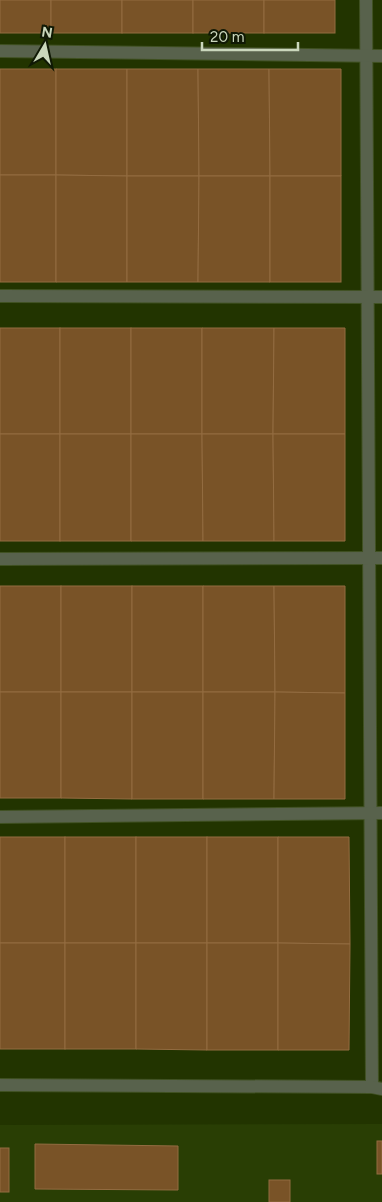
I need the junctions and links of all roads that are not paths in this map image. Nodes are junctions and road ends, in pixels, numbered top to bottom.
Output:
1 (366, 0) edge
2 (0, 51) edge
3 (367, 56) junction
4 (382, 56) edge
5 (0, 296) edge
6 (367, 297) junction
7 (382, 297) edge
8 (368, 558) junction
9 (382, 558) edge
10 (0, 559) edge
11 (376, 813) edge
12 (0, 817) edge
13 (0, 1085) edge
14 (377, 1088) edge

1 - 3 street
2 - 3 street
3 - 4 street
3 - 6 street
5 - 6 street
6 - 7 street
6 - 8 street
8 - 9 street
8 - 10 street
8 - 11 street
11 - 12 street
11 - 14 street
13 - 14 street

